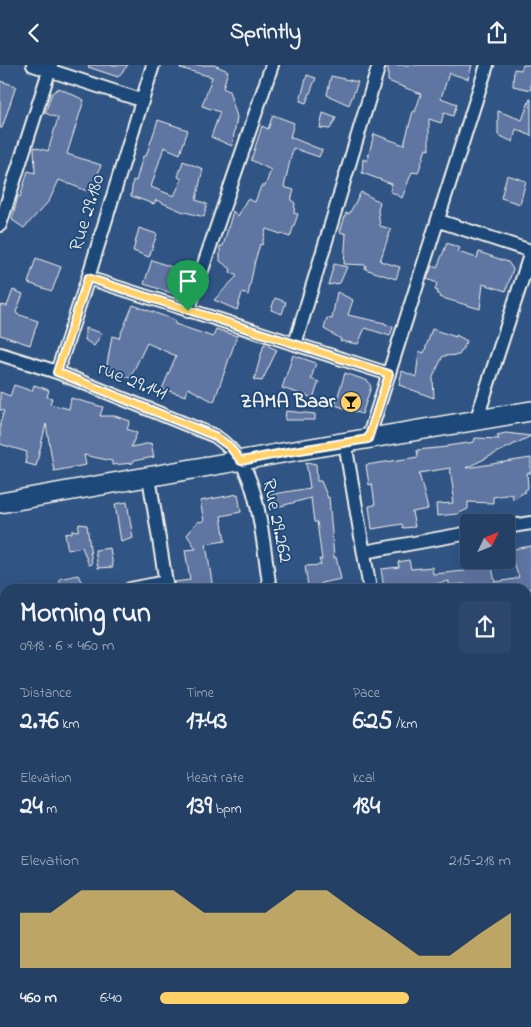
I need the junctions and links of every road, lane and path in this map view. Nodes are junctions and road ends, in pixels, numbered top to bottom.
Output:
1 (33, 65) edge
2 (153, 65) edge
3 (272, 65) edge
4 (379, 65) edge
5 (487, 65) edge
6 (51, 68) edge
7 (141, 100) junction
8 (439, 221) junction
9 (0, 225) edge
10 (531, 251) edge
11 (88, 278) junction
12 (188, 311) junction
13 (295, 344) junction
14 (0, 354) edge
15 (57, 372) junction
16 (389, 374) junction
17 (531, 411) edge
18 (476, 421) junction
19 (368, 439) junction
20 (345, 443) junction
21 (241, 461) junction
22 (149, 477) junction
23 (0, 503) edge
24 (531, 523) edge
25 (515, 526) edge
26 (460, 535) edge
27 (364, 551) junction
28 (166, 584) edge
29 (269, 584) edge
30 (369, 584) edge

1 - 6 street
2 - 7 street, Rue 29.180
3 - 12 street
4 - 13 street
5 - 8 street
6 - 7 street
6 - 9 street
7 - 11 street, Rue 29.180
8 - 10 street
8 - 16 street
10 - 18 street
11 - 12 street
11 - 15 street, Rue 29.180
12 - 13 street
13 - 16 street
14 - 15 street, rue 29.141
15 - 21 street, rue 29.141
16 - 19 street
17 - 18 street
18 - 19 street
19 - 20 street
20 - 21 street
20 - 27 street
21 - 22 street
21 - 29 street, Rue 29.262
22 - 23 street
22 - 28 street
24 - 25 street
26 - 27 street
27 - 30 street

